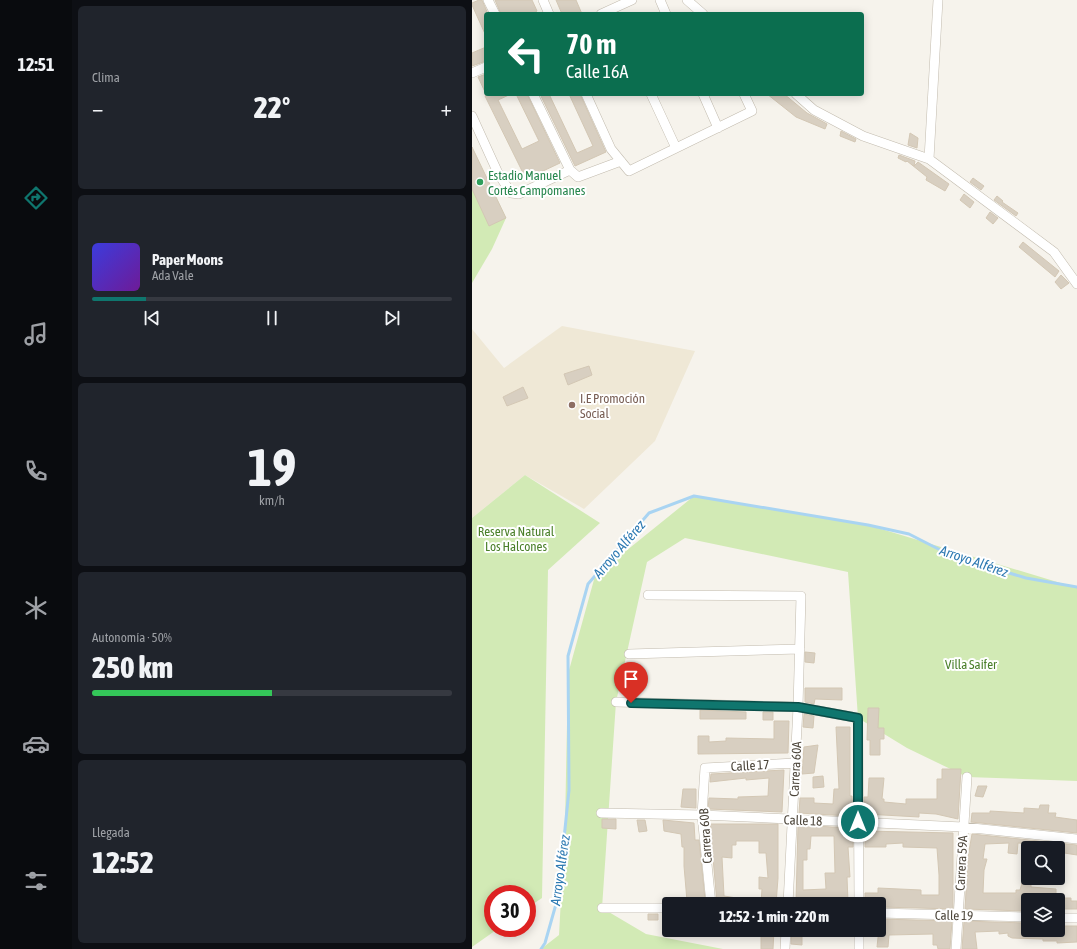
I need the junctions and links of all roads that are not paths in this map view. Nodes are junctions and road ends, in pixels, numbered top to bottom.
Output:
1 (488, 0) edge
2 (543, 0) edge
3 (632, 0) edge
4 (660, 0) edge
5 (687, 0) edge
6 (938, 0) edge
7 (615, 11) edge
8 (494, 12) edge
9 (548, 12) edge
10 (665, 12) edge
11 (701, 12) edge
12 (484, 68) edge
13 (472, 73) edge
14 (533, 96) edge
15 (587, 96) edge
16 (652, 96) edge
17 (704, 96) edge
18 (745, 96) edge
19 (798, 96) edge
20 (472, 116) edge
21 (718, 128) junction
22 (676, 148) junction
23 (930, 159) junction
24 (621, 161) junction
25 (570, 170) junction
26 (1077, 284) edge
27 (648, 595) dead end
28 (800, 649) junction
29 (629, 654) dead end
30 (616, 702) dead end
31 (798, 707) junction
32 (795, 763) junction
33 (705, 768) joint
34 (967, 777) dead end
35 (601, 813) dead end
36 (702, 815) junction
37 (793, 820) junction
38 (858, 822) junction
39 (963, 827) junction
40 (1077, 839) edge
41 (710, 897) edge
42 (788, 897) edge
43 (859, 897) edge
44 (602, 908) dead end
45 (662, 908) edge
46 (886, 913) edge
47 (958, 915) junction
48 (1021, 917) edge
49 (1065, 918) edge
50 (1077, 918) edge
51 (786, 937) edge
52 (859, 937) edge
53 (785, 949) edge
54 (858, 949) edge
55 (956, 949) edge

1 - 8 street
2 - 9 street
3 - 7 street
4 - 10 street
5 - 11 street
6 - 23 street
12 - 13 street
14 - 25 street
15 - 24 street
16 - 22 street
17 - 21 street
18 - 21 street
19 - 23 street
20 - 25 street
21 - 22 street
22 - 24 street
23 - 26 street
24 - 25 street
27 - 28 street, Carrera 60A
28 - 29 street
28 - 31 street, Carrera 60A
30 - 31 street
31 - 32 street, Carrera 60A
31 - 38 street
32 - 33 street, Calle 17
32 - 37 street, Carrera 60A
33 - 36 street, Carrera 60B
34 - 39 street, Carrera 59A
35 - 36 street, Calle 18
36 - 37 street, Calle 18
36 - 41 street, Carrera 60B
37 - 38 street, Calle 18
37 - 42 street, Carrera 60A
38 - 39 street, Calle 18
38 - 43 street
39 - 40 street, Calle 18
39 - 47 street, Carrera 59A
44 - 45 street
46 - 47 street, Calle 19
47 - 48 street, Calle 19
47 - 55 street, Carrera 59A
49 - 50 street
51 - 53 street
52 - 54 street

